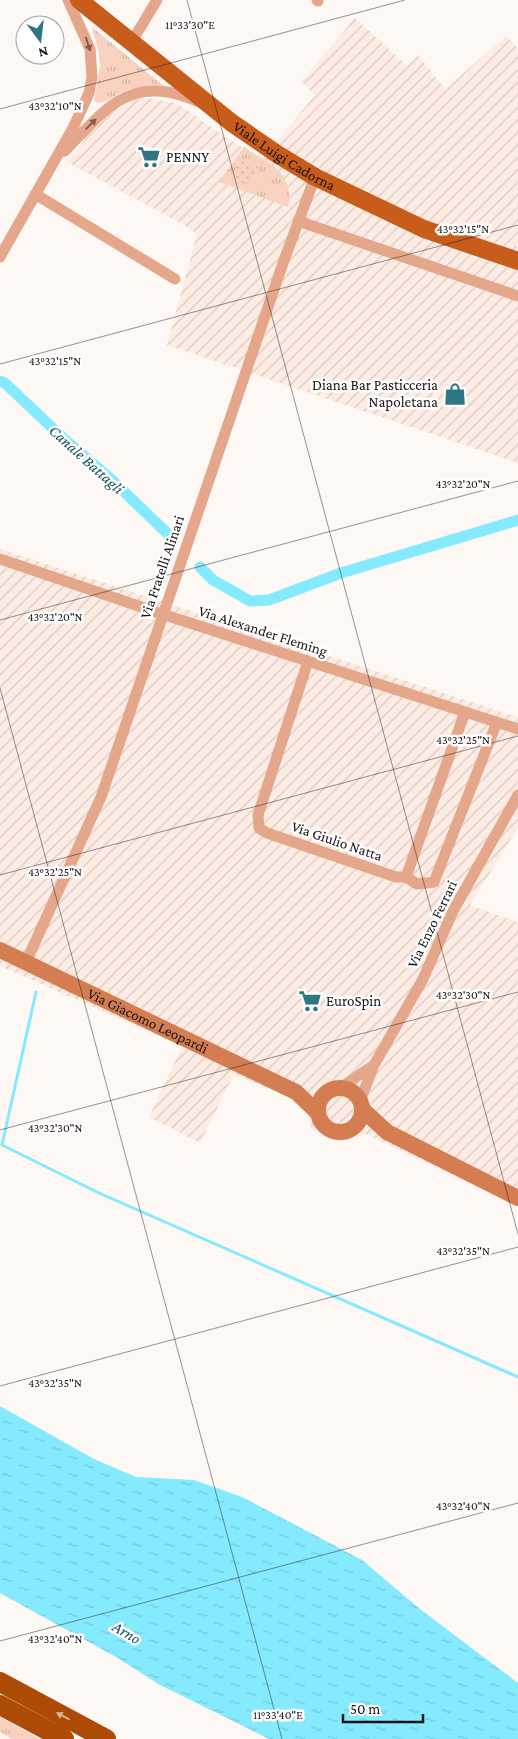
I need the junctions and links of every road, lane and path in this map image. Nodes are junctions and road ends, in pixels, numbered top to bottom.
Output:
1 (68, 0) edge
2 (79, 0) edge
3 (157, 0) edge
4 (131, 44) junction
5 (209, 105) junction
6 (47, 174) junction
7 (315, 177) junction
8 (35, 194) junction
9 (298, 221) junction
10 (0, 257) edge
11 (518, 261) edge
12 (176, 279) dead end
13 (518, 296) edge
14 (0, 558) edge
15 (162, 614) junction
16 (308, 661) junction
17 (465, 712) junction
18 (497, 722) junction
19 (518, 729) edge
20 (518, 795) edge
21 (406, 877) junction
22 (0, 950) edge
23 (26, 962) junction
24 (374, 1065) junction
25 (334, 1090) junction
26 (296, 1092) junction
27 (361, 1105) junction
28 (318, 1113) junction
29 (354, 1127) junction
30 (387, 1132) junction
31 (518, 1198) edge
32 (0, 1682) edge
33 (0, 1705) edge
34 (64, 1739) edge
35 (106, 1739) edge

1 -> 6 street
2 - 4 main road, Viale Luigi Cadorna
3 - 4 street
4 - 5 main road, Viale Luigi Cadorna
6 -> 5 street
5 - 7 main road, Viale Luigi Cadorna
6 - 8 street
7 - 9 street, Via Fratelli Alinari
7 - 11 main road, Viale Luigi Cadorna
8 - 10 street
8 - 12 street
9 - 13 street
9 - 15 street, Via Fratelli Alinari
14 - 15 street, Via Alexander Fleming
15 - 16 street, Via Alexander Fleming
15 - 23 street, Via Fratelli Alinari
16 - 17 street, Via Alexander Fleming
16 - 21 street, Via Giulio Natta
17 - 18 street, Via Alexander Fleming
17 - 21 street
18 - 19 street, Via Alexander Fleming
18 - 21 street
20 - 24 street, Via Enzo Ferrari
22 - 23 street, Via Giacomo Leopardi
23 - 26 street, Via Giacomo Leopardi
24 - 25 street
24 - 27 street, Via Enzo Ferrari
25 - 26 street, Via Giacomo Leopardi
25 - 27 street, Via Giacomo Leopardi
25 - 28 street
26 - 28 street, Via Giacomo Leopardi
27 - 29 street
27 - 30 street, Via Giacomo Leopardi
28 - 29 street, Via Giacomo Leopardi
29 - 30 street, Via Giacomo Leopardi
30 - 31 street, Via Giacomo Leopardi
35 -> 32 highway
33 - 34 highway

